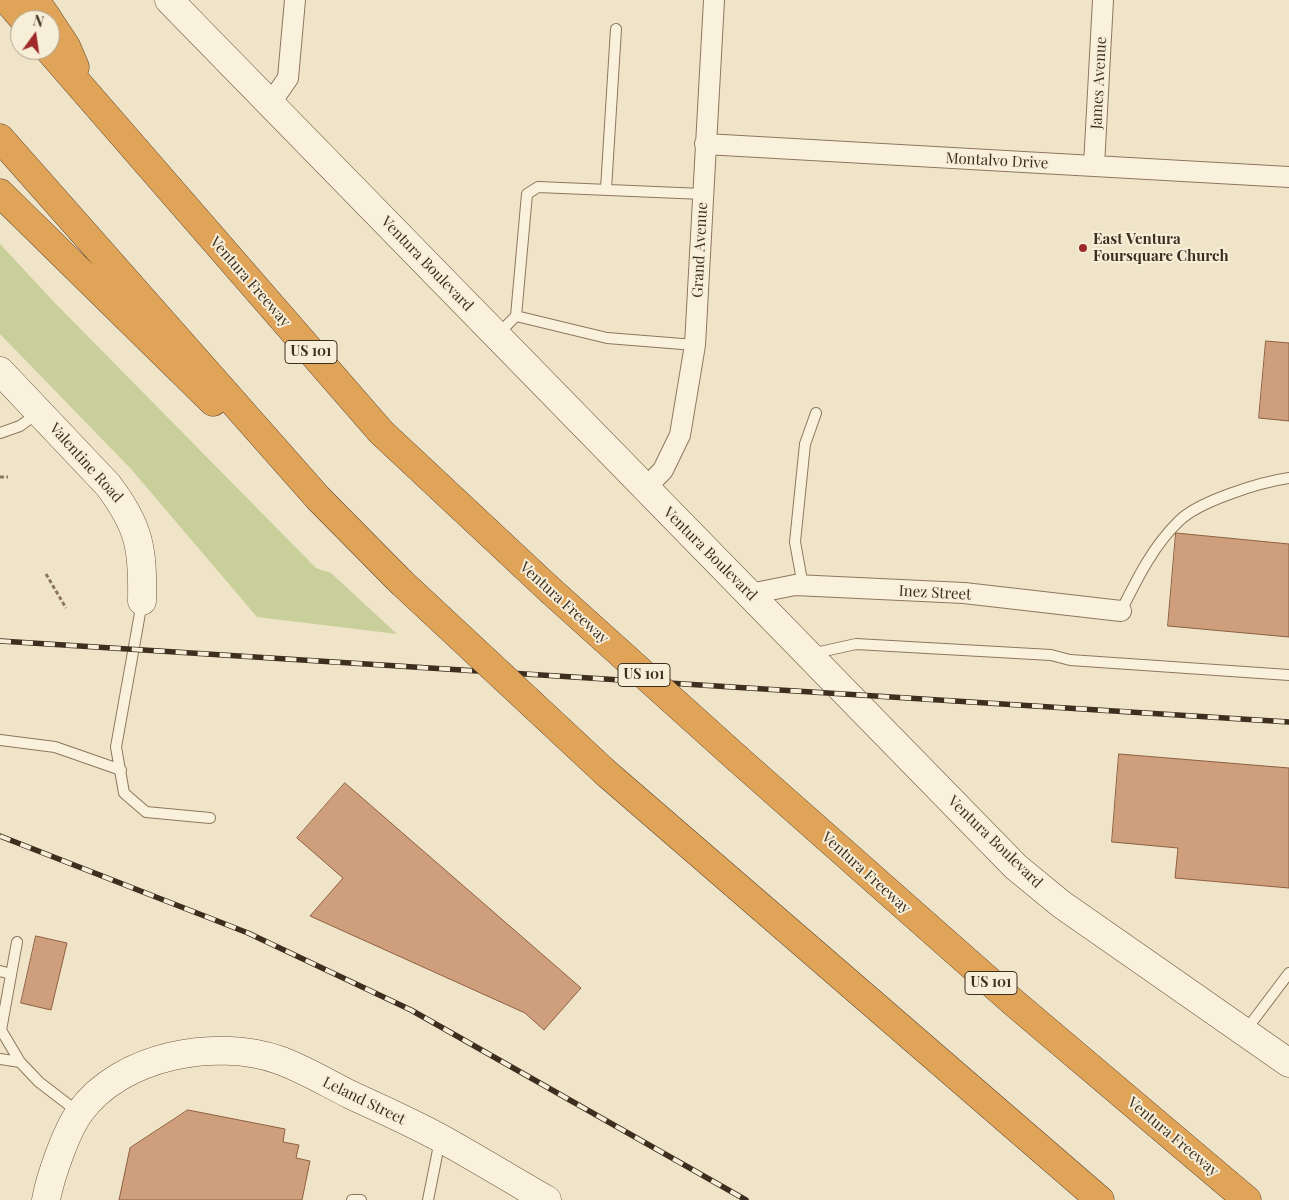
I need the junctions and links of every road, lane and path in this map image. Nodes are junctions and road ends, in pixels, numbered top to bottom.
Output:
1 (7, 0) edge
2 (169, 0) edge
3 (295, 0) edge
4 (714, 0) edge
5 (1103, 0) edge
6 (16, 10) edge
7 (616, 29) dead end
8 (60, 37) edge
9 (57, 60) edge
10 (88, 98) junction
11 (270, 104) junction
12 (0, 138) edge
13 (705, 144) junction
14 (1094, 166) junction
15 (1289, 177) edge
16 (606, 190) junction
17 (0, 193) edge
18 (702, 194) junction
19 (516, 316) junction
20 (497, 335) junction
21 (695, 345) junction
22 (0, 371) edge
23 (40, 412) junction
24 (816, 413) dead end
25 (0, 433) edge
26 (0, 477) edge
27 (8, 477) dead end
28 (1289, 478) edge
29 (646, 488) junction
30 (318, 498) junction
31 (46, 574) dead end
32 (802, 586) junction
33 (750, 594) junction
34 (142, 601) joint
35 (66, 608) dead end
36 (1121, 611) joint
37 (810, 654) junction
38 (1289, 675) edge
39 (0, 740) edge
40 (121, 770) junction
41 (210, 818) dead end
42 (17, 942) dead end
43 (0, 971) edge
44 (1289, 973) edge
45 (11, 974) junction
46 (1244, 1032) junction
47 (0, 1058) edge
48 (20, 1062) junction
49 (1289, 1063) edge
50 (79, 1113) junction
51 (441, 1138) junction
52 (46, 1200) edge
53 (352, 1200) edge
54 (361, 1200) edge
55 (428, 1200) edge
56 (547, 1200) edge
57 (1100, 1200) edge
58 (1247, 1200) edge

1 - 6 highway
2 - 11 street, Ventura Boulevard
3 - 11 street
4 - 13 street, Grand Avenue
5 - 14 street, James Avenue
7 - 16 lane
8 - 10 highway
9 - 10 highway, Ventura Freeway / US 101
10 - 58 highway, Ventura Freeway / US 101, bridge
11 - 20 street, Ventura Boulevard
12 - 30 highway
13 - 14 street, Montalvo Drive
13 - 18 street, Grand Avenue
14 - 15 street, Montalvo Drive
16 - 18 lane
16 - 19 lane
17 - 30 highway
18 - 21 street, Grand Avenue
19 - 20 lane
19 - 21 lane
20 - 29 street, Ventura Boulevard
21 - 29 street, Grand Avenue
22 - 23 street, Valentine Road
23 - 25 lane
23 - 34 street, Valentine Road
24 - 32 lane
26 - 27 path
28 - 36 lane
29 - 33 street, Ventura Boulevard
30 - 57 highway, bridge
31 - 35 path
32 - 33 street, Inez Street
32 - 36 street, Inez Street
33 - 37 street, Ventura Boulevard
34 - 40 lane
37 - 38 lane
37 - 46 street, Ventura Boulevard
39 - 40 lane
40 - 41 lane
42 - 45 lane
43 - 45 lane
44 - 46 lane
45 - 48 lane
46 - 49 street, Ventura Boulevard
47 - 48 lane
48 - 50 lane
50 - 51 street, Leland Street
50 - 52 street, Leland Street
51 - 55 lane
51 - 56 street, Leland Street
53 - 54 lane

